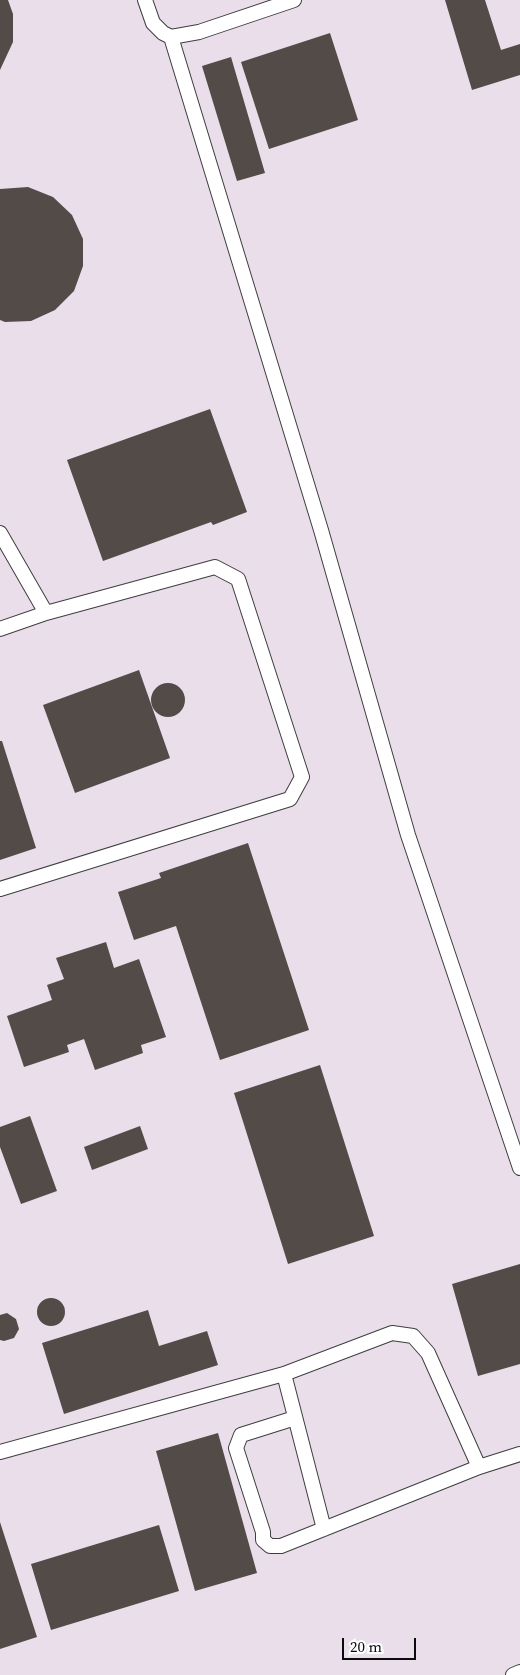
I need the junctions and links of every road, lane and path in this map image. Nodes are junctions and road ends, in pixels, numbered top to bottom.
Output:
1 (145, 0) edge
2 (294, 0) edge
3 (171, 37) junction
4 (0, 533) edge
5 (46, 613) junction
6 (0, 629) edge
7 (0, 889) edge
8 (520, 1168) edge
9 (284, 1374) junction
10 (295, 1418) junction
11 (0, 1452) edge
12 (520, 1454) edge
13 (478, 1467) junction
14 (324, 1529) junction
15 (520, 1672) edge
16 (512, 1675) edge

1 - 3 lane
2 - 3 lane
3 - 8 lane
4 - 5 lane
5 - 6 lane
5 - 7 lane
9 - 10 lane
9 - 11 lane
9 - 13 lane
10 - 14 lane
10 - 14 lane
12 - 13 lane
13 - 14 lane
15 - 16 lane

